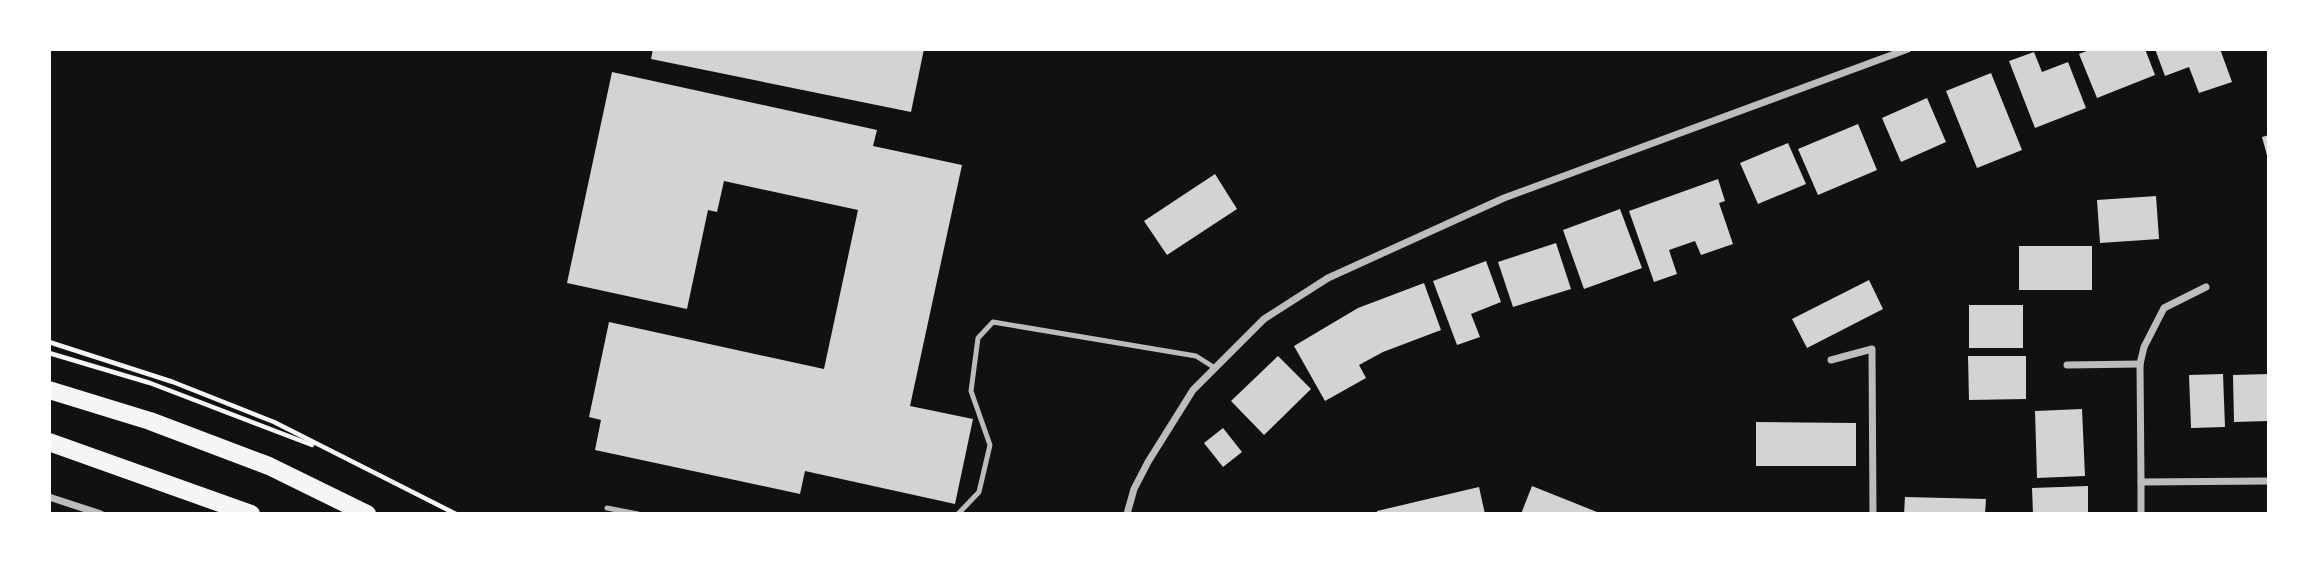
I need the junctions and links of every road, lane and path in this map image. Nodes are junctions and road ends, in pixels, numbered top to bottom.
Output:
1 (1908, 49) edge
2 (2206, 286) dead end
3 (49, 342) edge
4 (49, 353) edge
5 (1831, 360) dead end
6 (2140, 364) junction
7 (2067, 365) dead end
8 (1215, 368) junction
9 (49, 390) edge
10 (49, 442) edge
11 (329, 450) junction
12 (2269, 481) edge
13 (2141, 482) junction
14 (49, 497) edge
15 (607, 508) dead end
16 (233, 510) edge
17 (101, 514) edge
18 (251, 514) edge
19 (367, 514) edge
20 (456, 514) edge
21 (638, 514) edge
22 (958, 514) edge
23 (1127, 514) edge
24 (1873, 514) edge
25 (2141, 514) edge

1 - 8 street
2 - 6 street
3 - 11 path
4 - 11 path
5 - 24 street
6 - 7 street
6 - 13 street
8 - 22 lane
8 - 23 street
9 - 19 main road
10 - 16 main road
11 - 20 path
12 - 13 street
13 - 25 street
14 - 17 street
15 - 21 lane
16 - 18 main road

